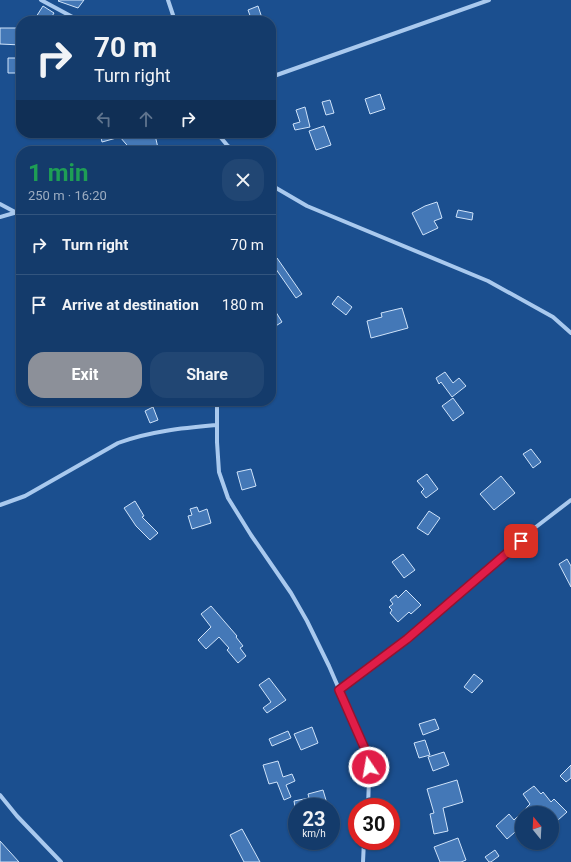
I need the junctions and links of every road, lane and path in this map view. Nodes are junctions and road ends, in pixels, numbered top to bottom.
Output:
1 (41, 0) edge
2 (168, 0) edge
3 (489, 0) edge
4 (71, 16) edge
5 (173, 16) edge
6 (276, 75) edge
7 (221, 138) edge
8 (228, 146) edge
9 (276, 187) edge
10 (0, 204) edge
11 (15, 212) joint
12 (0, 217) edge
13 (571, 333) edge
14 (217, 406) edge
15 (217, 425) junction
16 (571, 500) edge
17 (0, 505) edge
18 (339, 690) junction
19 (0, 795) edge
20 (368, 798) edge
21 (364, 850) edge
22 (61, 862) edge
23 (363, 862) edge

1 - 4 street
2 - 5 street
3 - 6 street
7 - 8 street
9 - 13 street
10 - 11 street
11 - 12 street
14 - 15 street
15 - 17 street
15 - 18 street
16 - 18 street
18 - 20 street
19 - 22 street
21 - 23 street

